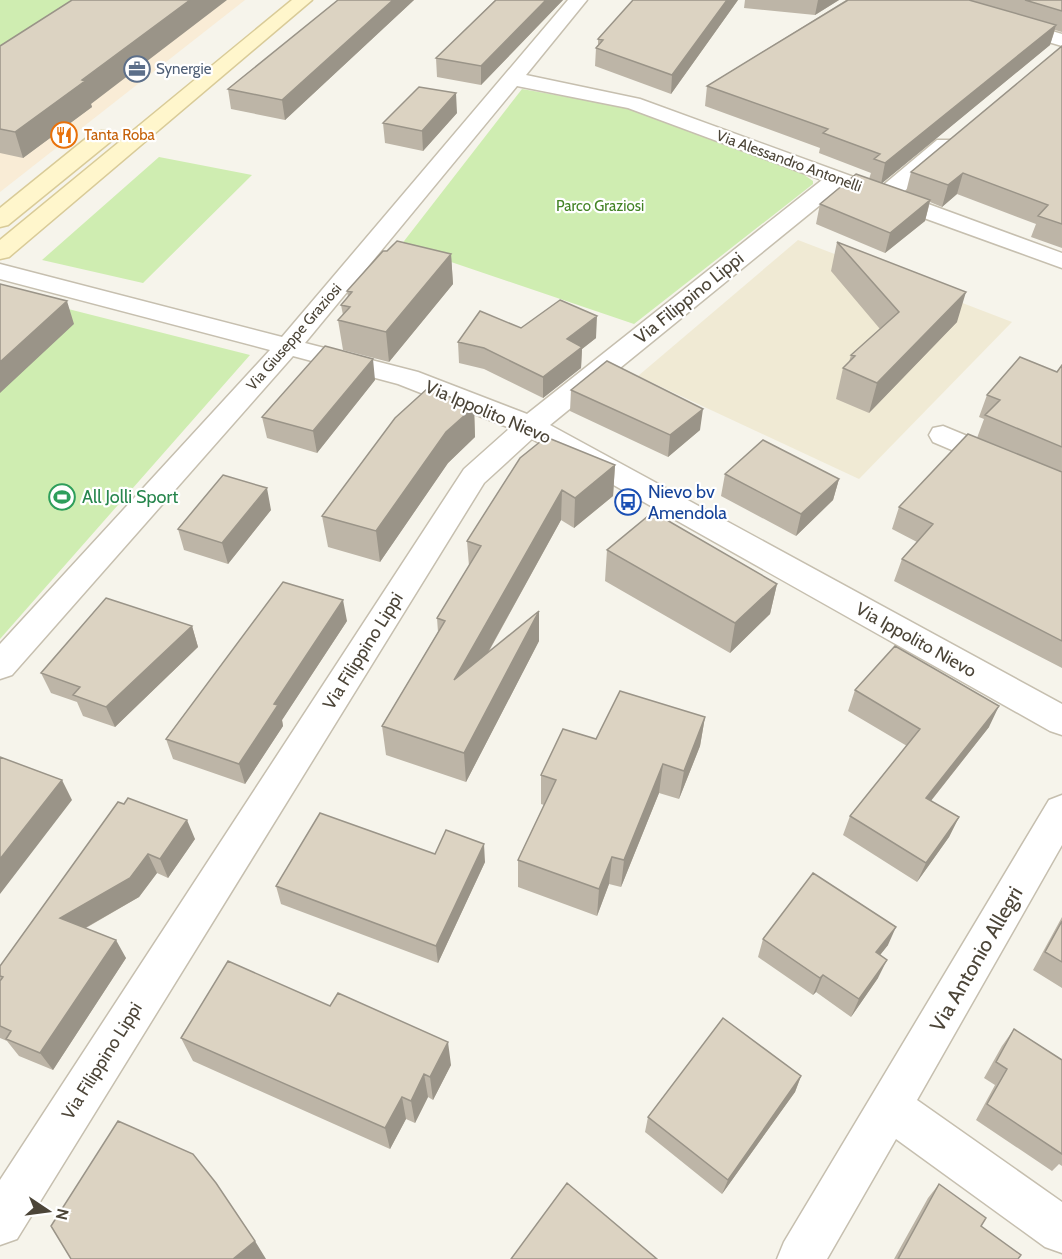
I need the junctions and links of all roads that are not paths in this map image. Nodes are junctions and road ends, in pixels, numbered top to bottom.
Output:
1 (303, 0) edge
2 (578, 0) edge
3 (927, 0) edge
4 (1059, 48) edge
5 (510, 78) junction
6 (116, 126) dead end
7 (964, 129) edge
8 (838, 179) junction
9 (884, 196) junction
10 (0, 220) edge
11 (0, 252) edge
12 (1062, 261) edge
13 (0, 272) edge
14 (289, 345) junction
15 (530, 426) junction
16 (944, 435) dead end
17 (1062, 487) edge
18 (0, 666) edge
19 (1062, 721) edge
20 (1062, 811) edge
21 (889, 1107) junction
22 (0, 1222) edge
23 (1062, 1230) edge
24 (801, 1259) edge

1 - 11 main road
2 - 5 street, Via Giuseppe Graziosi
3 - 4 street
5 - 8 street, Via Alessandro Antonelli
5 - 14 street, Via Giuseppe Graziosi
6 - 10 main road
7 - 9 street
8 - 9 street, Via Alessandro Antonelli
8 - 15 street, Via Filippino Lippi
9 - 12 street, Via Alessandro Antonelli
13 - 14 street, Via Ippolito Nievo
14 - 15 street, Via Ippolito Nievo
14 - 18 street, Via Giuseppe Graziosi
15 - 19 street, Via Ippolito Nievo
15 - 22 street, Via Filippino Lippi
16 - 17 street
20 - 21 street, Via Antonio Allegri
21 - 23 street
21 - 24 street, Via Antonio Allegri

